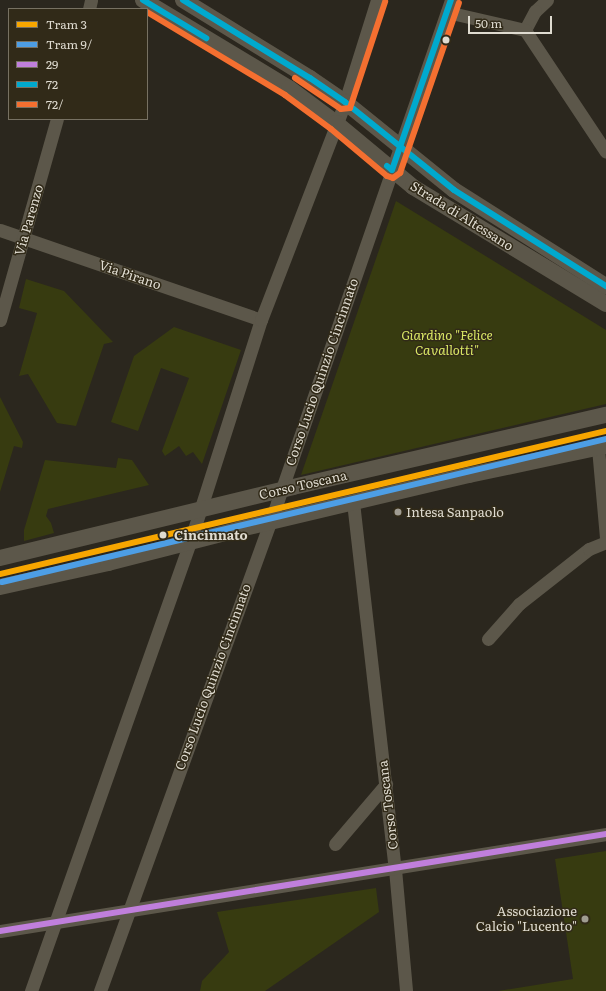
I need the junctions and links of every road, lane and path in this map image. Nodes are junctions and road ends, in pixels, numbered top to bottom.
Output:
1 (143, 0) edge
2 (183, 0) edge
3 (377, 0) edge
4 (547, 0) edge
5 (449, 6) edge
6 (525, 30) junction
7 (345, 102) junction
8 (57, 120) edge
9 (336, 123) junction
10 (400, 149) junction
11 (606, 152) edge
12 (392, 170) junction
13 (0, 230) edge
14 (24, 238) junction
15 (606, 286) edge
16 (606, 304) edge
17 (0, 320) edge
18 (261, 320) junction
19 (606, 415) edge
20 (602, 447) edge
21 (281, 490) junction
22 (353, 502) junction
23 (200, 510) junction
24 (270, 522) junction
25 (606, 537) edge
26 (190, 542) junction
27 (606, 542) edge
28 (0, 558) edge
29 (0, 587) edge
30 (488, 639) dead end
31 (386, 784) junction
32 (606, 834) edge
33 (335, 844) dead end
34 (396, 869) junction
35 (128, 911) junction
36 (56, 922) junction
37 (0, 931) edge
38 (31, 991) edge
39 (100, 991) edge
40 (406, 991) edge

1 - 9 street, Strada di Altessano
2 - 7 street, Strada di Altessano
3 - 7 street
4 - 6 street
5 - 6 street
5 - 10 street, Corso Lucio Quinzio Cincinnato
6 - 11 street
7 - 9 street
7 - 10 street, Strada di Altessano
8 - 14 street, Via Parenzo
9 - 12 street, Strada di Altessano
9 - 18 street
10 - 12 street, Corso Lucio Quinzio Cincinnato
10 - 15 street, Strada di Altessano
12 - 16 street, Strada di Altessano
12 - 21 street, Corso Lucio Quinzio Cincinnato
13 - 14 street, Via Pirano
14 - 17 street, Via Parenzo
14 - 18 street, Via Pirano
18 - 23 street
19 - 21 street, Corso Toscana
20 - 22 street
20 - 25 street
21 - 23 street, Corso Toscana
21 - 24 street, Corso Lucio Quinzio Cincinnato
22 - 24 street
22 - 31 street, Corso Toscana
23 - 26 street
23 - 28 street, Corso Toscana
24 - 26 street
24 - 35 street, Corso Lucio Quinzio Cincinnato
26 - 29 street
26 - 36 street
27 - 30 street
31 - 33 street
31 - 34 street, Corso Toscana
32 - 34 street
34 - 35 street
34 - 40 street, Corso Toscana
35 - 36 street
35 - 39 street, Corso Lucio Quinzio Cincinnato
36 - 37 street
36 - 38 street

